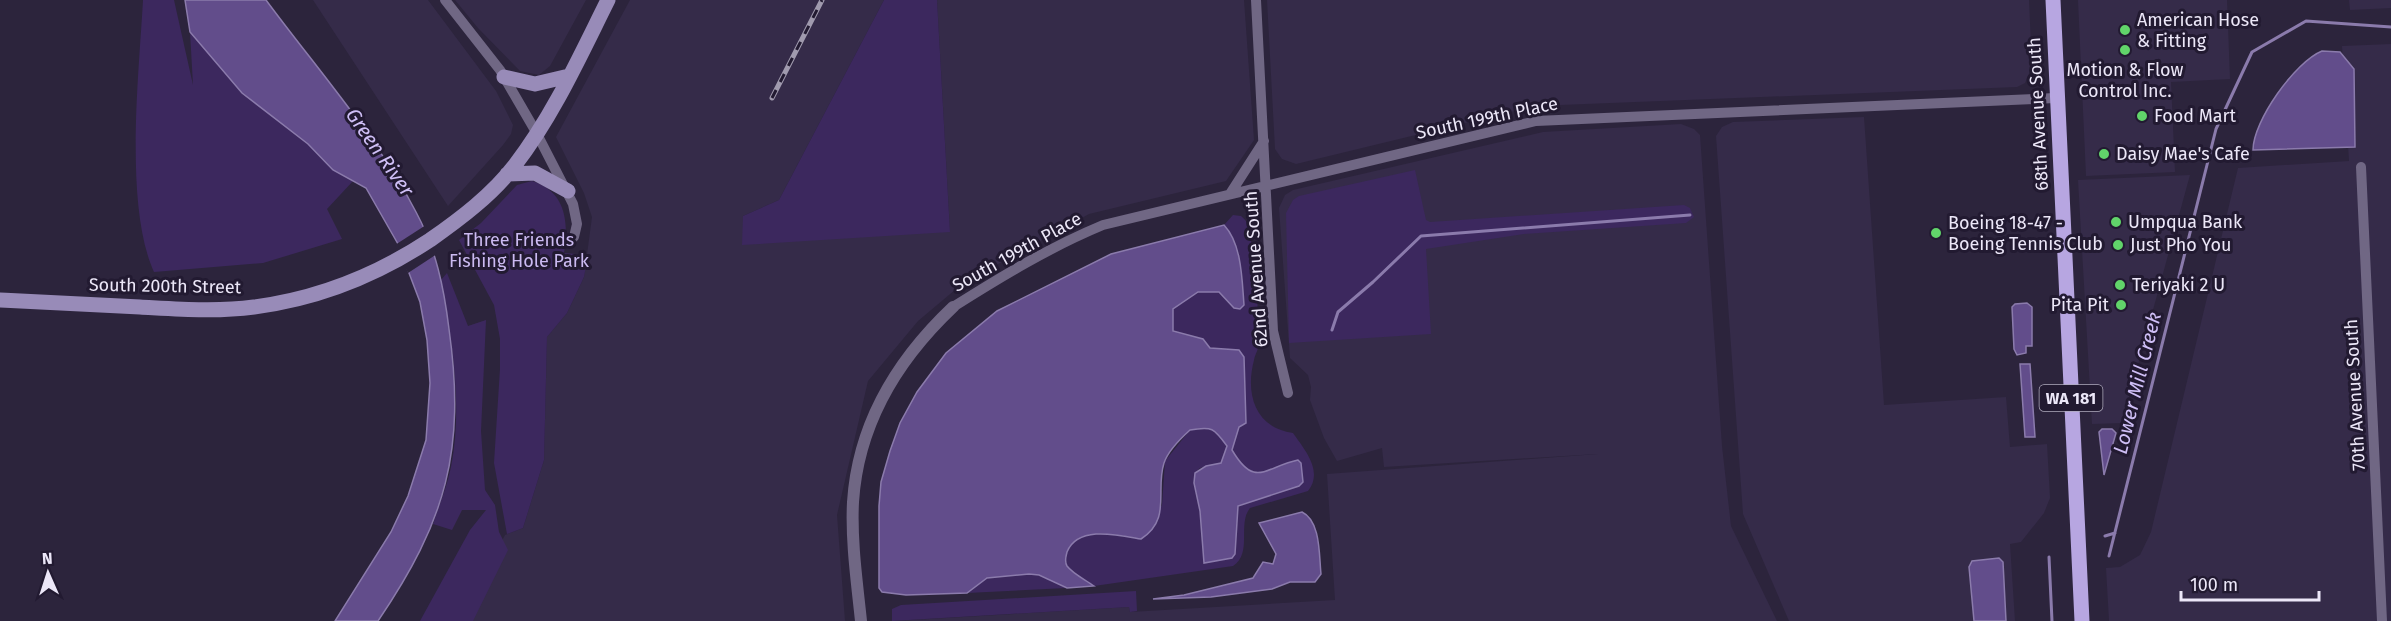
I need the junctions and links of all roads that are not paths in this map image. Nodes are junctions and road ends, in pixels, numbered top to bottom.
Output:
1 (445, 0) edge
2 (609, 0) edge
3 (1256, 0) edge
4 (2053, 0) edge
5 (569, 76) junction
6 (504, 77) junction
7 (2056, 98) junction
8 (536, 132) junction
9 (1264, 141) junction
10 (2361, 167) dead end
11 (507, 174) junction
12 (1266, 185) junction
13 (567, 191) junction
14 (1230, 194) junction
15 (574, 237) dead end
16 (0, 300) edge
17 (953, 307) joint
18 (1288, 393) dead end
19 (861, 621) edge
20 (2082, 621) edge
21 (2382, 621) edge

1 - 6 street
2 - 5 main road, South 200th Street
3 - 9 street, 62nd Avenue South
4 - 7 main road, 68th Avenue South / WA 181
5 - 6 main road
5 - 8 main road, South 200th Street
6 - 8 street
7 - 12 street, South 199th Place
7 - 20 main road, 68th Avenue South / WA 181
8 - 11 main road, South 200th Street
8 - 13 street
9 - 12 street, 62nd Avenue South
9 - 14 street, 62nd Avenue South
10 - 21 street, 70th Avenue South
11 - 13 main road
11 - 16 main road, South 200th Street
12 - 14 street, South 199th Place
12 - 18 street, 62nd Avenue South
13 - 15 street
14 - 17 street, South 199th Place
17 - 19 street

